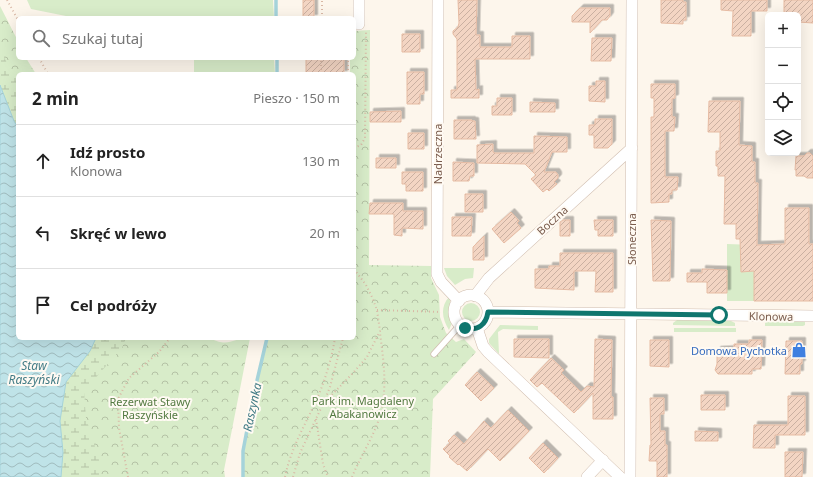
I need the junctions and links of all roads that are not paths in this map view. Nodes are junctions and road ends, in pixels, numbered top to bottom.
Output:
1 (359, 0) edge
2 (438, 0) edge
3 (632, 0) edge
4 (363, 26) road end
5 (632, 148) junction
6 (475, 296) junction
7 (459, 301) junction
8 (488, 312) junction
9 (631, 314) junction
10 (813, 316) edge
11 (460, 325) junction
12 (477, 328) junction
13 (434, 354) dead end
14 (603, 460) junction
15 (587, 477) edge
16 (620, 477) edge
17 (630, 477) edge

1 - 4 street
2 - 7 street, Nadrzeczna
3 - 5 street, Słoneczna
5 - 6 street, Boczna
5 - 9 street, Słoneczna
6 - 7 street
6 - 8 street
7 - 11 street
8 - 9 street, Klonowa
8 - 12 street
9 - 10 street, Klonowa
9 - 17 street, Słoneczna
11 - 12 street
11 - 13 lane
12 - 14 street
14 - 15 street
14 - 16 street

